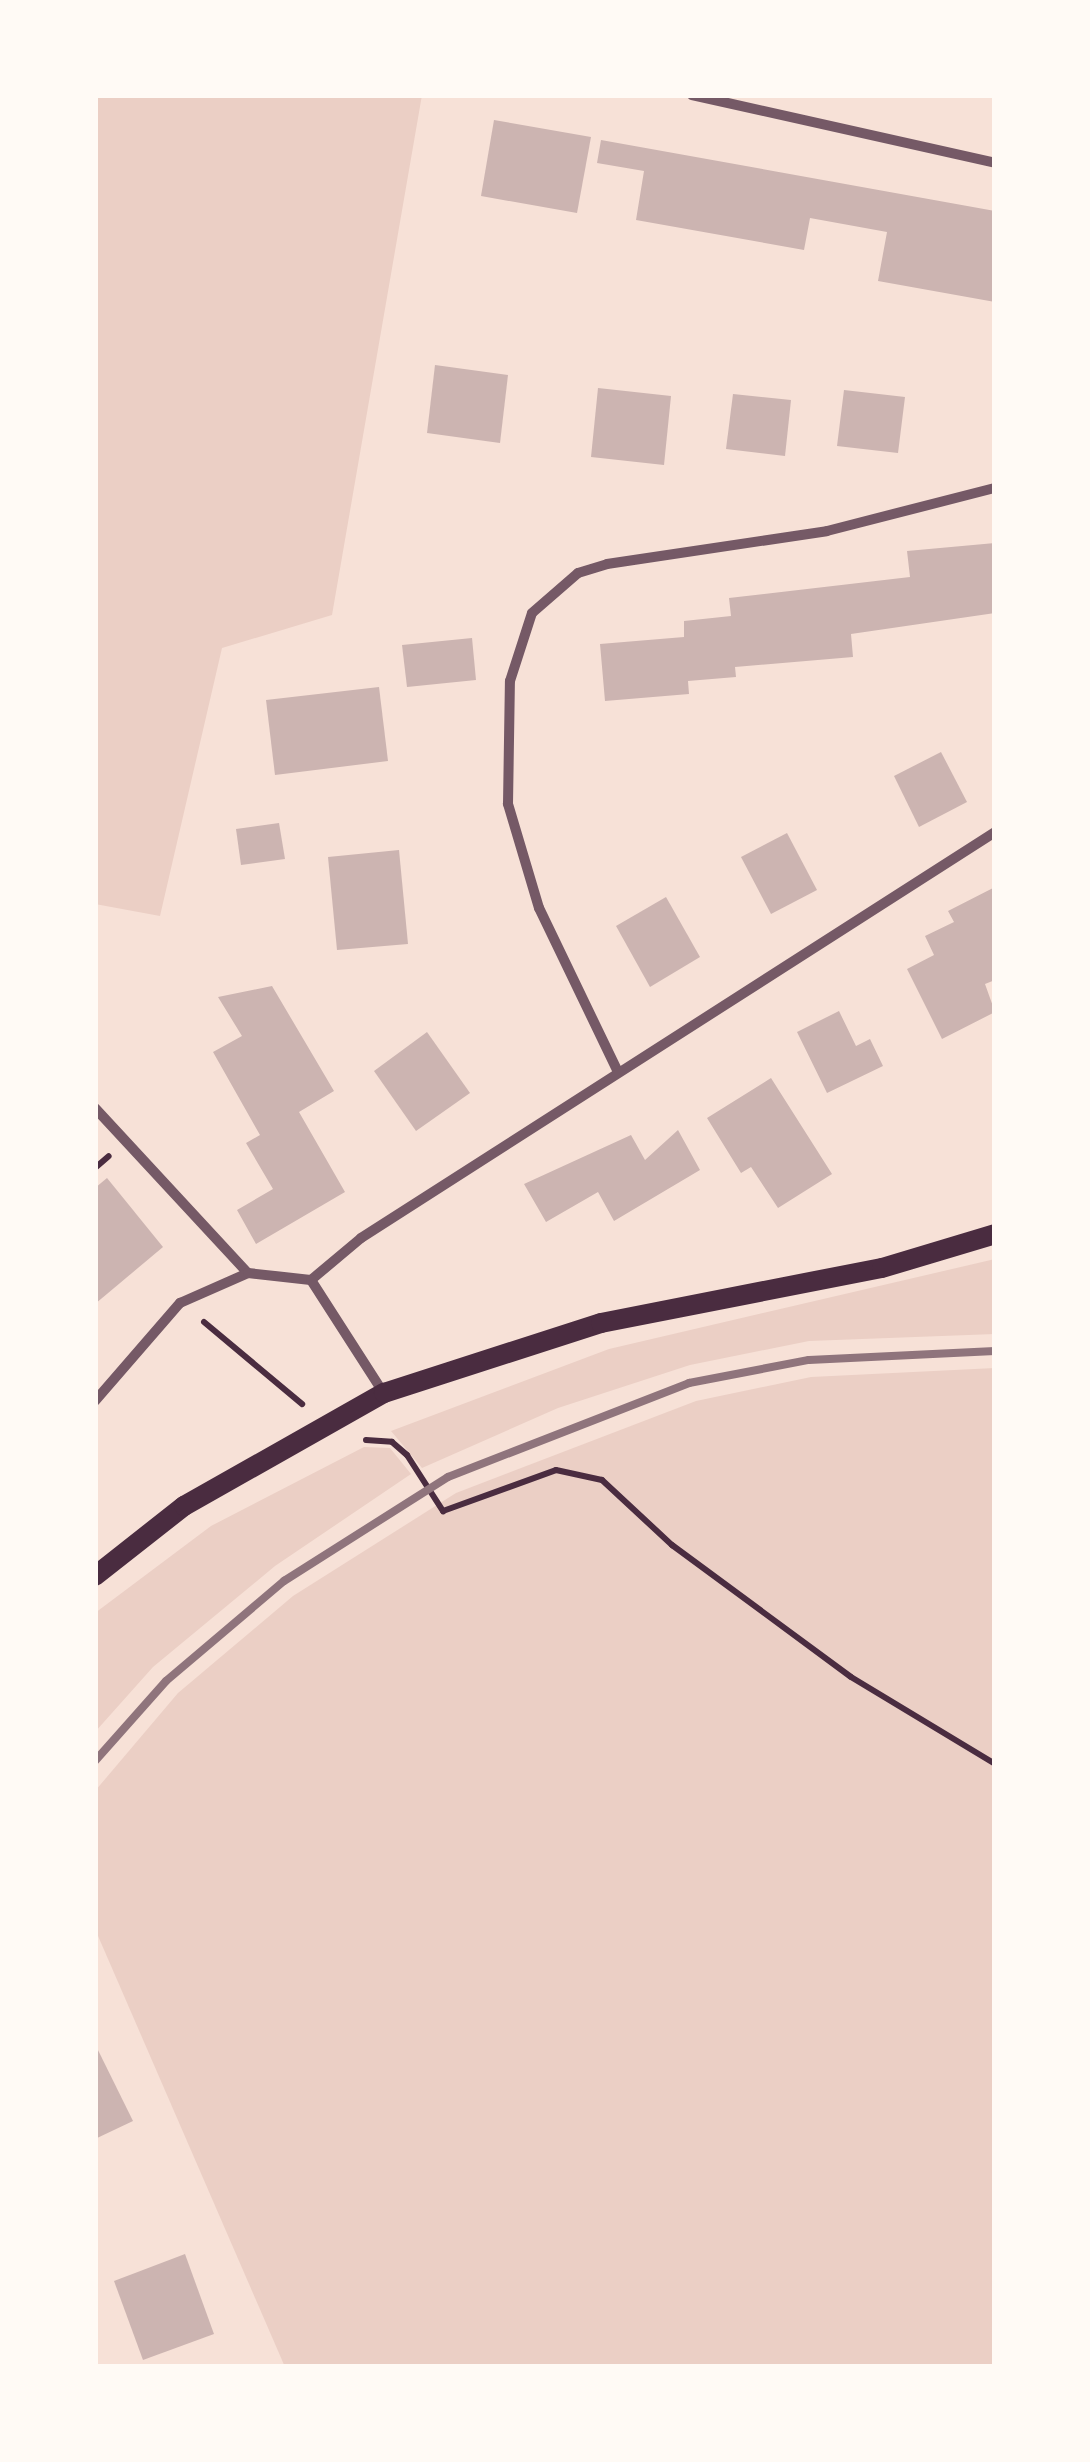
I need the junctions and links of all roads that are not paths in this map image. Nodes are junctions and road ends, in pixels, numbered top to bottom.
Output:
1 (692, 95) edge
2 (995, 163) edge
3 (995, 488) edge
4 (995, 832) edge
5 (618, 1072) junction
6 (95, 1108) edge
7 (995, 1234) edge
8 (248, 1273) junction
9 (311, 1280) junction
10 (384, 1393) junction
11 (95, 1401) edge
12 (95, 1576) edge

1 - 2 street
3 - 5 street
4 - 5 street
5 - 9 street
6 - 8 street
7 - 10 main road
8 - 9 street
8 - 11 street
9 - 10 street
10 - 12 main road

